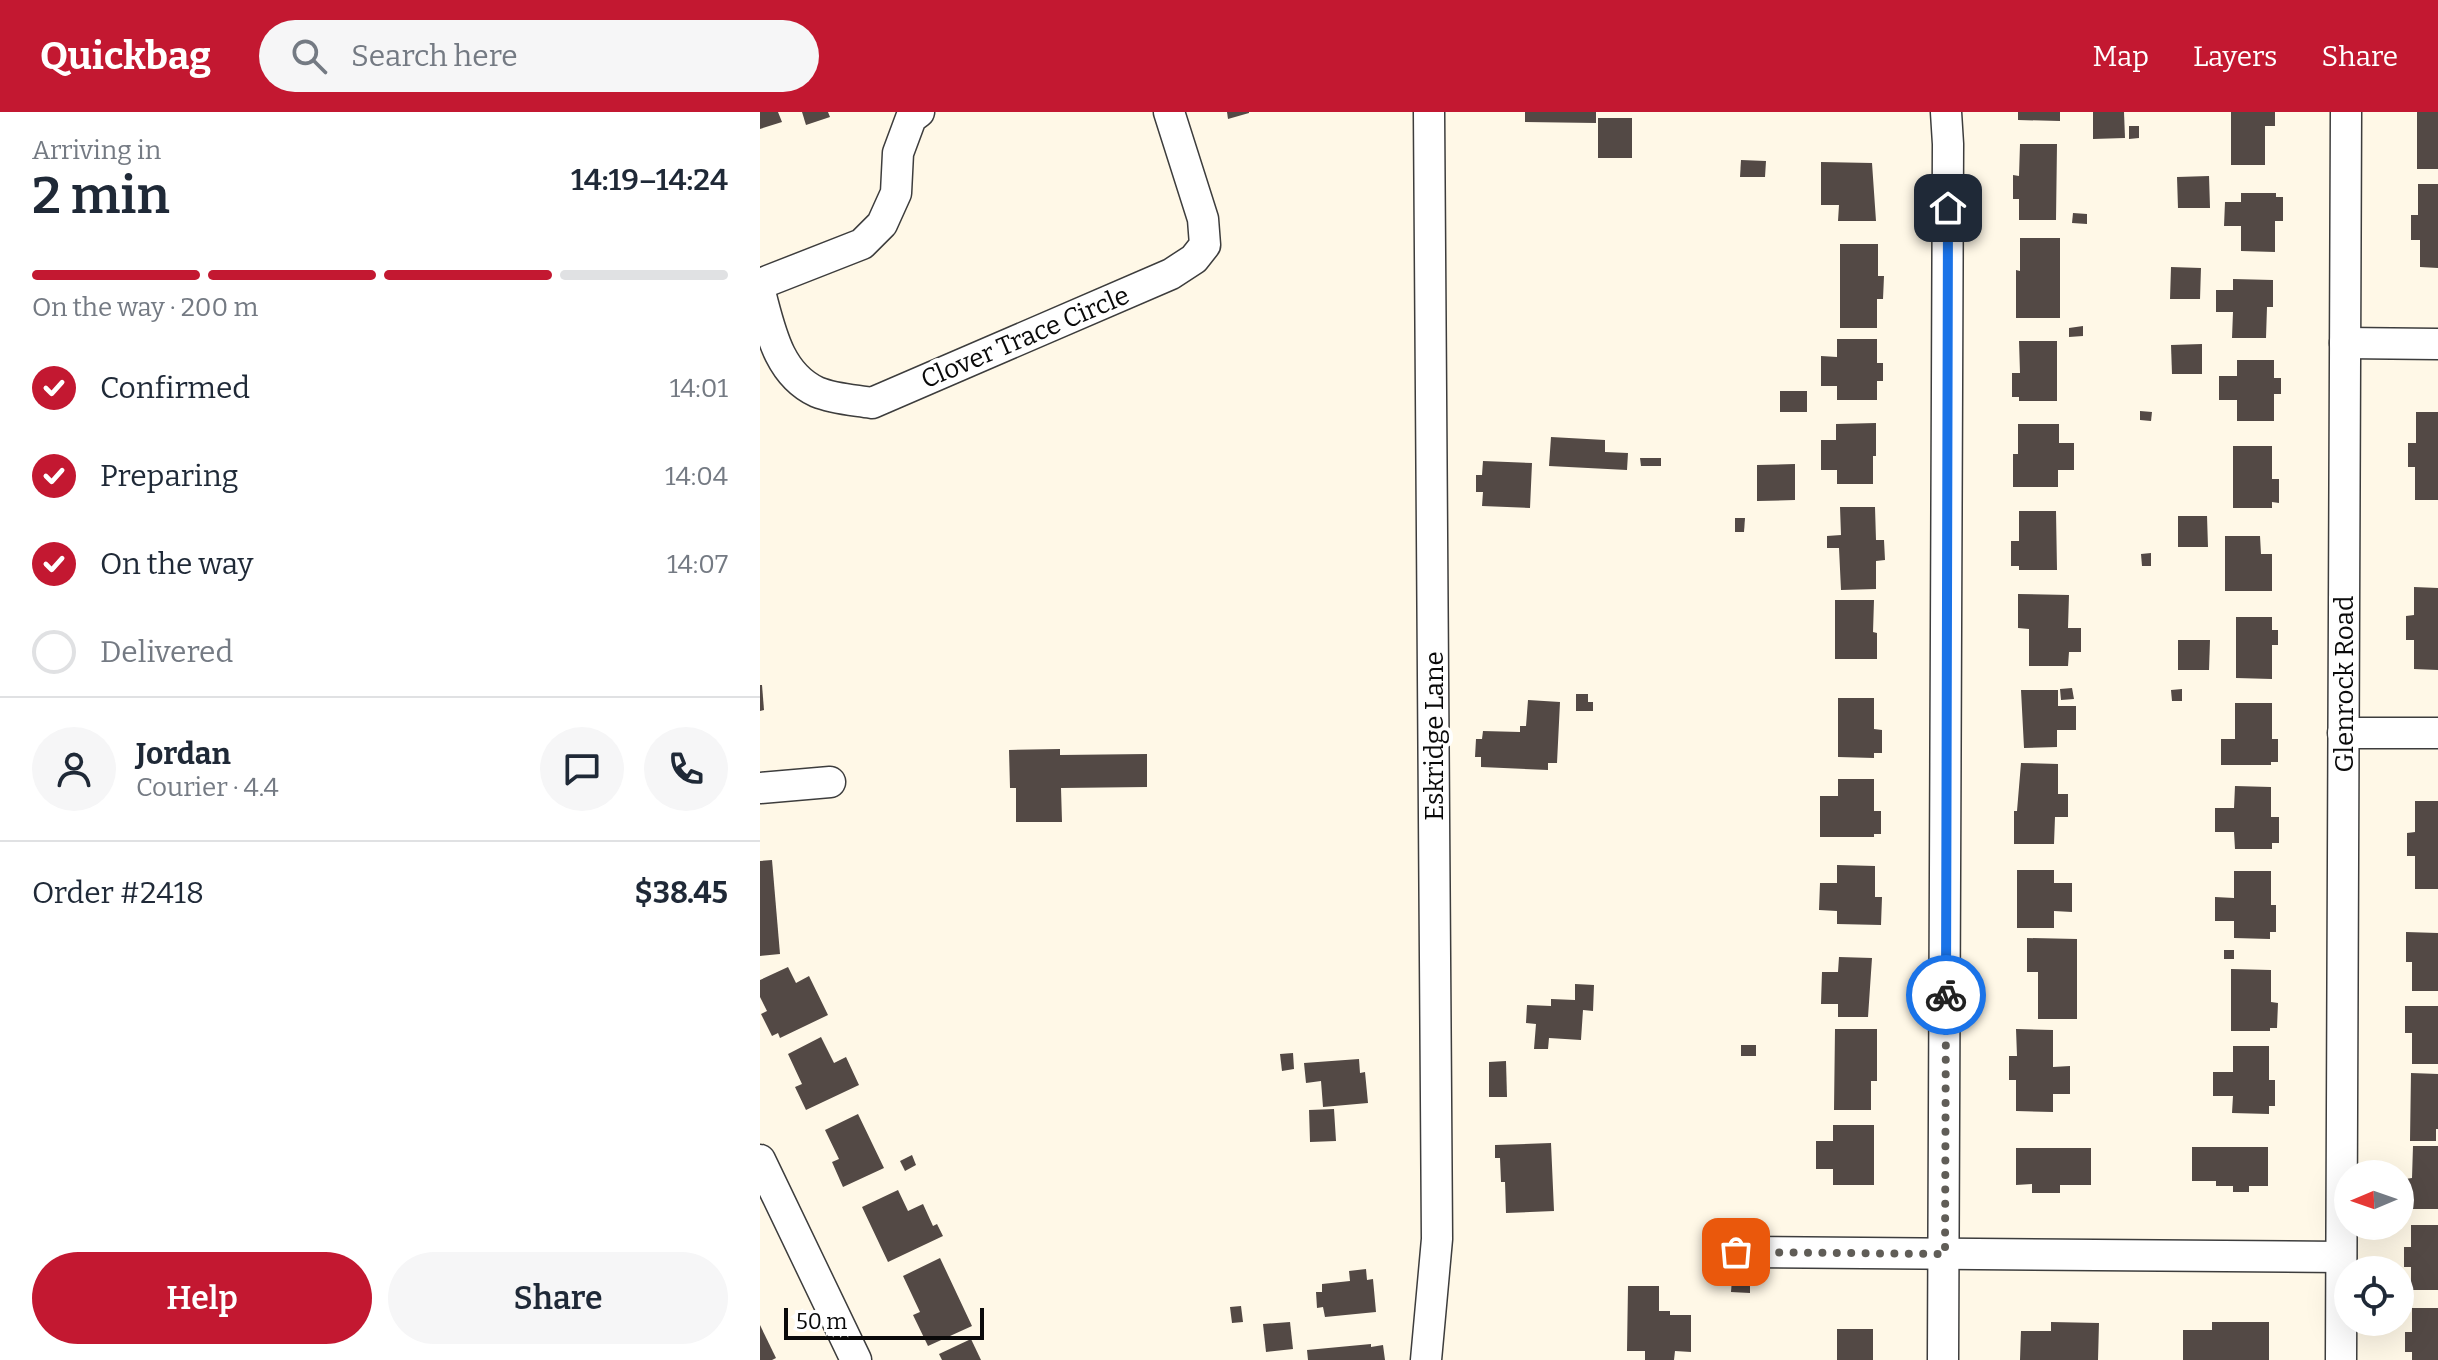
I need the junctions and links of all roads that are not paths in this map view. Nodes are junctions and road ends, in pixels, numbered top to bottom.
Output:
1 (919, 112) edge
2 (1169, 112) edge
3 (1429, 112) edge
4 (1946, 112) edge
5 (2346, 112) edge
6 (760, 284) edge
7 (760, 292) edge
8 (2345, 343) junction
9 (2438, 344) edge
10 (2343, 733) junction
11 (2438, 733) edge
12 (830, 782) dead end
13 (760, 788) edge
14 (760, 1160) edge
15 (1736, 1252) dead end
16 (1945, 1254) junction
17 (2341, 1256) edge
18 (2334, 1257) edge
19 (2341, 1336) edge
20 (856, 1360) edge
21 (1426, 1360) edge
22 (1943, 1360) edge
23 (2341, 1360) edge

1 - 6 street
2 - 7 street, Clover Trace Circle
3 - 21 street, Eskridge Lane
4 - 16 street
5 - 8 street, Glenrock Road
8 - 9 street
8 - 10 street, Glenrock Road
10 - 11 street
10 - 17 street, Glenrock Road
12 - 13 street
14 - 20 street
15 - 16 street
16 - 18 street
16 - 22 street
19 - 23 street, Glenrock Road

